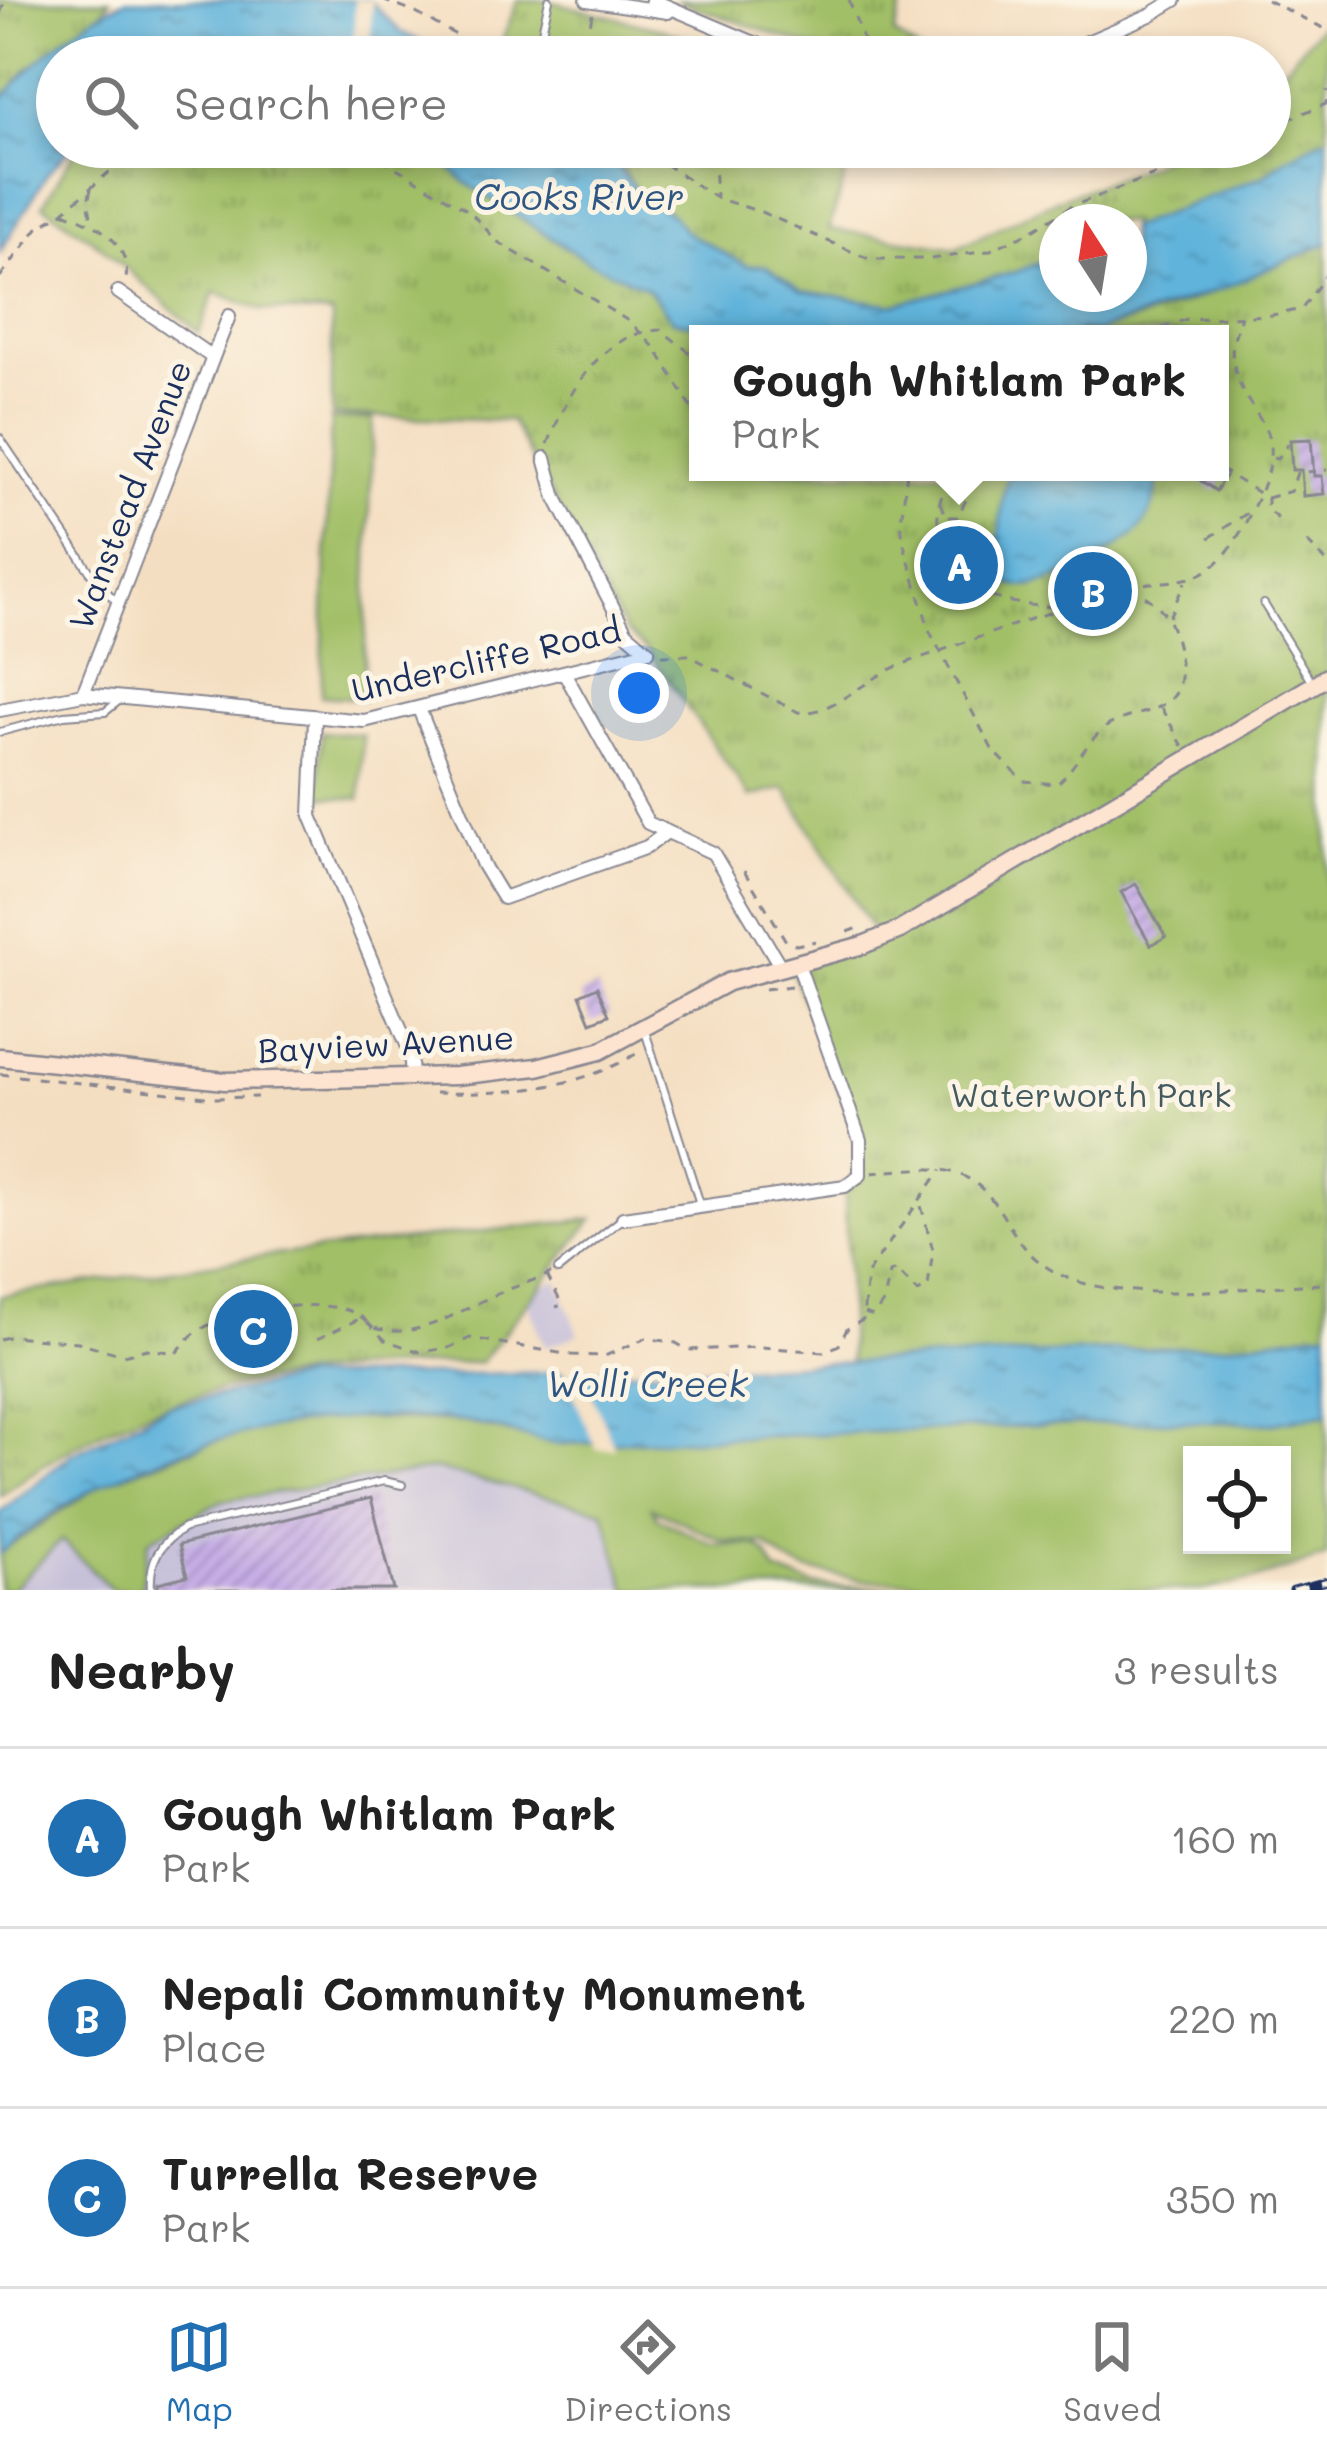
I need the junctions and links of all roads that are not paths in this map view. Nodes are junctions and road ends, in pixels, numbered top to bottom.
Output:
1 (549, 0) edge
2 (652, 0) edge
3 (1175, 0) edge
4 (599, 1) edge
5 (687, 15) junction
6 (541, 36) edge
7 (738, 36) edge
8 (1101, 36) edge
9 (118, 292) road end
10 (229, 316) dead end
11 (212, 357) junction
12 (0, 438) edge
13 (545, 458) road end
14 (117, 602) junction
15 (1264, 604) dead end
16 (565, 674) junction
17 (1320, 681) edge
18 (83, 694) junction
19 (121, 699) junction
20 (419, 709) junction
21 (0, 710) edge
22 (315, 718) junction
23 (0, 732) edge
24 (667, 832) junction
25 (790, 967) junction
26 (644, 1028) junction
27 (0, 1057) edge
28 (412, 1075) junction
29 (701, 1207) junction
30 (623, 1218) joint
31 (558, 1270) road end
32 (402, 1485) dead end
33 (151, 1590) edge

1 - 6 lane
2 - 5 street
3 - 8 street
4 - 5 street
5 - 7 street
9 - 11 street
10 - 11 street, Wanstead Avenue
11 - 14 street, Wanstead Avenue
12 - 14 lane
13 - 16 street, Undercliffe Road
14 - 18 street, Wanstead Avenue
15 - 17 lane
16 - 20 street, Undercliffe Road
16 - 24 street
17 - 25 main road, Bayview Avenue
18 - 19 street, Undercliffe Road
18 - 21 street, Undercliffe Road
19 - 22 street, Undercliffe Road
19 - 23 lane, Undercliffe Road
20 - 22 street, Undercliffe Road
20 - 24 street
22 - 28 street
24 - 25 street
25 - 26 main road, Bayview Avenue
25 - 29 street
26 - 28 main road, Bayview Avenue
26 - 29 lane
27 - 28 main road, Bayview Avenue
29 - 30 street
30 - 31 lane
32 - 33 lane

